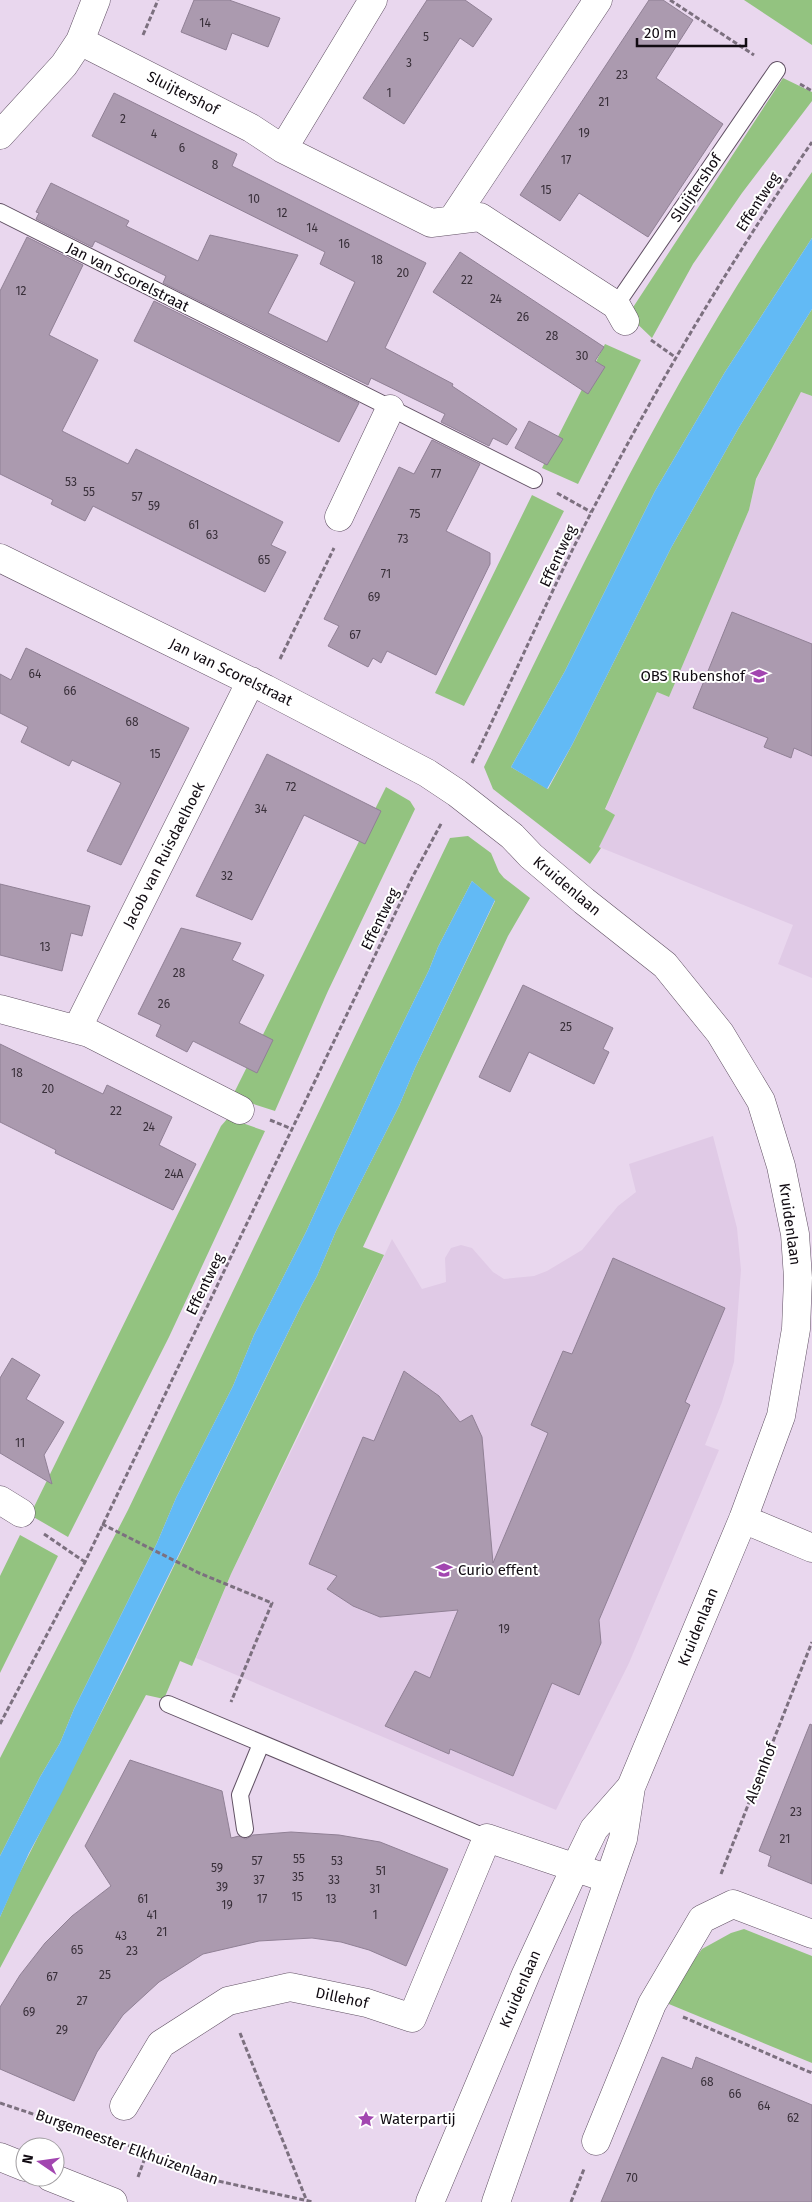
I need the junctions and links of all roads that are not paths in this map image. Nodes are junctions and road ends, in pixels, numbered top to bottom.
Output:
1 (96, 0) edge
2 (373, 0) edge
3 (598, 0) edge
4 (80, 41) junction
5 (776, 70) road end
6 (0, 135) edge
7 (283, 150) junction
8 (0, 212) edge
9 (452, 220) junction
10 (620, 313) joint
11 (390, 409) junction
12 (534, 480) road end
13 (339, 517) road end
14 (0, 558) edge
15 (259, 685) junction
16 (457, 793) joint
17 (0, 1009) edge
18 (77, 1029) junction
19 (240, 1110) dead end
20 (743, 1518) junction
21 (812, 1548) edge
22 (168, 1704) dead end
23 (261, 1744) junction
24 (630, 1787) junction
25 (245, 1829) dead end
26 (487, 1838) junction
27 (575, 1868) junction
28 (609, 1879) junction
29 (812, 1934) edge
30 (124, 2106) dead end
31 (596, 2141) dead end
32 (0, 2157) edge
33 (15, 2163) edge
34 (65, 2183) edge
35 (113, 2202) edge
36 (430, 2202) edge
37 (496, 2202) edge

1 - 4 street
2 - 7 street
3 - 9 street
4 - 6 street
4 - 7 street, Sluijtershof
5 - 10 lane, Sluijtershof
7 - 9 street, Sluijtershof
8 - 11 lane, Jan van Scorelstraat
9 - 10 street, Sluijtershof
11 - 12 lane, Jan van Scorelstraat
11 - 13 street
14 - 15 street, Jan van Scorelstraat
15 - 16 street, Jan van Scorelstraat
15 - 18 street, Jacob van Ruisdaelhoek
16 - 20 street, Kruidenlaan
17 - 18 street
18 - 19 street
20 - 21 street
20 - 24 street, Kruidenlaan
22 - 23 lane
23 - 25 lane
23 - 26 lane
24 - 27 street, Kruidenlaan
24 - 28 street, Kruidenlaan
26 - 27 street
26 - 30 street, Dillehof
27 - 28 street
27 - 36 street, Kruidenlaan
28 - 37 street, Kruidenlaan
29 - 31 street
32 - 33 street
34 - 35 street

